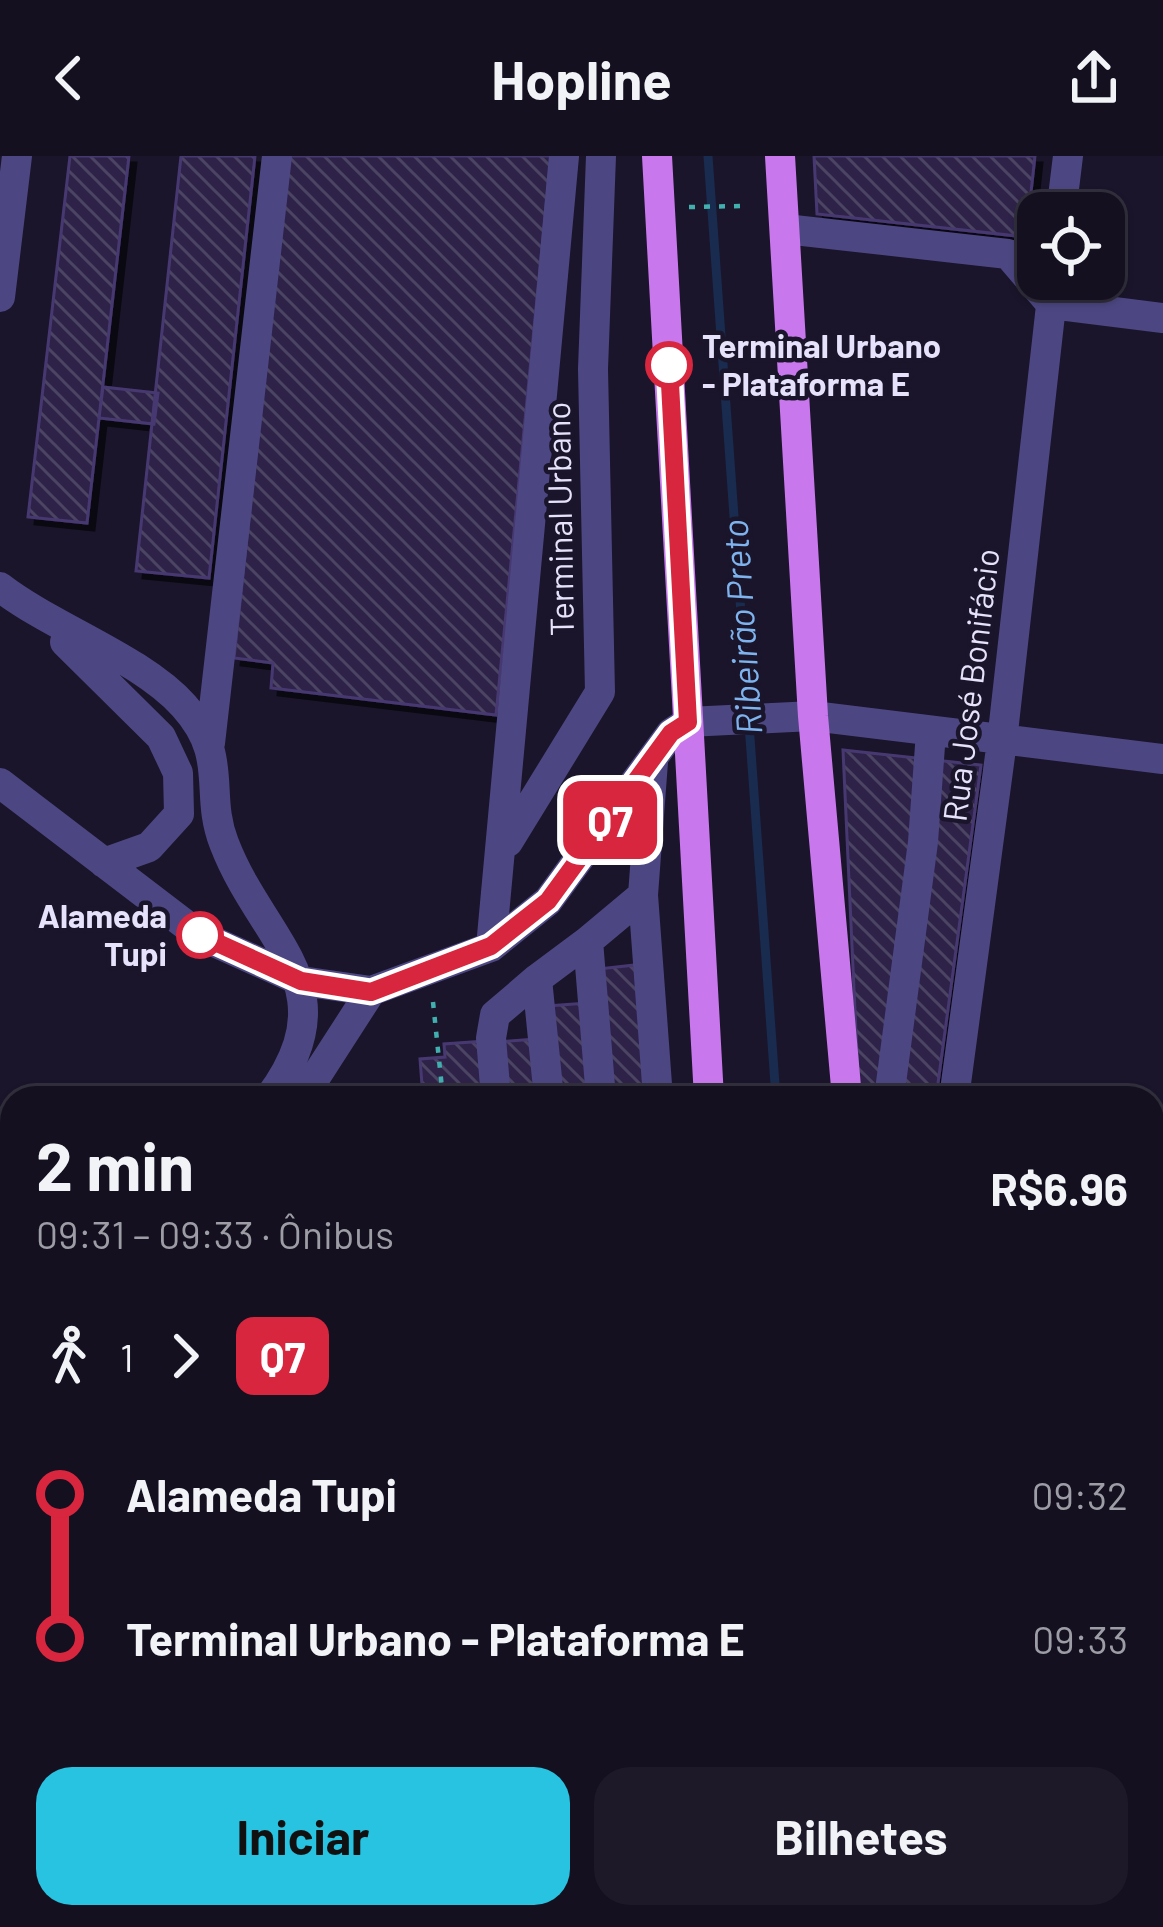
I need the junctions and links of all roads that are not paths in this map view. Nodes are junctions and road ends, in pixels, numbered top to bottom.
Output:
1 (16, 156) edge
2 (277, 156) edge
3 (564, 156) edge
4 (602, 156) edge
5 (657, 156) edge
6 (780, 156) edge
7 (1068, 156) edge
8 (1064, 192) edge
9 (784, 229) junction
10 (1017, 262) edge
11 (0, 297) edge
12 (1051, 300) edge
13 (1089, 300) edge
14 (1163, 318) edge
15 (0, 587) edge
16 (36, 612) junction
17 (799, 716) junction
18 (702, 721) junction
19 (931, 732) junction
20 (1002, 741) junction
21 (210, 743) junction
22 (1163, 759) edge
23 (653, 762) junction
24 (0, 783) edge
25 (501, 852) junction
26 (104, 863) junction
27 (643, 895) junction
28 (589, 940) junction
29 (491, 946) junction
30 (537, 979) junction
31 (301, 981) junction
32 (371, 992) junction
33 (278, 1086) edge
34 (310, 1086) edge
35 (495, 1086) edge
36 (548, 1086) edge
37 (600, 1086) edge
38 (657, 1086) edge
39 (709, 1086) edge
40 (845, 1086) edge
41 (891, 1086) edge
42 (956, 1086) edge

1 - 11 street
2 - 21 street
3 - 25 street
4 - 25 street, Terminal Urbano
5 - 18 main road
6 - 9 main road
7 - 8 street
9 - 10 street
9 - 17 main road
12 - 20 street, Rua José Bonifácio
13 - 14 street
15 - 16 street
16 - 21 street
16 - 26 street
17 - 18 street
17 - 19 street
17 - 40 main road
18 - 23 street
18 - 39 main road
19 - 20 street
19 - 41 street
20 - 22 street
20 - 42 street, Rua José Bonifácio
21 - 31 street
23 - 27 street
23 - 29 street
24 - 26 street
25 - 29 street
26 - 31 street
27 - 28 street
27 - 38 street
28 - 30 street
28 - 37 street
29 - 32 street
30 - 35 street
30 - 36 street
31 - 32 street
31 - 33 street
32 - 34 street

